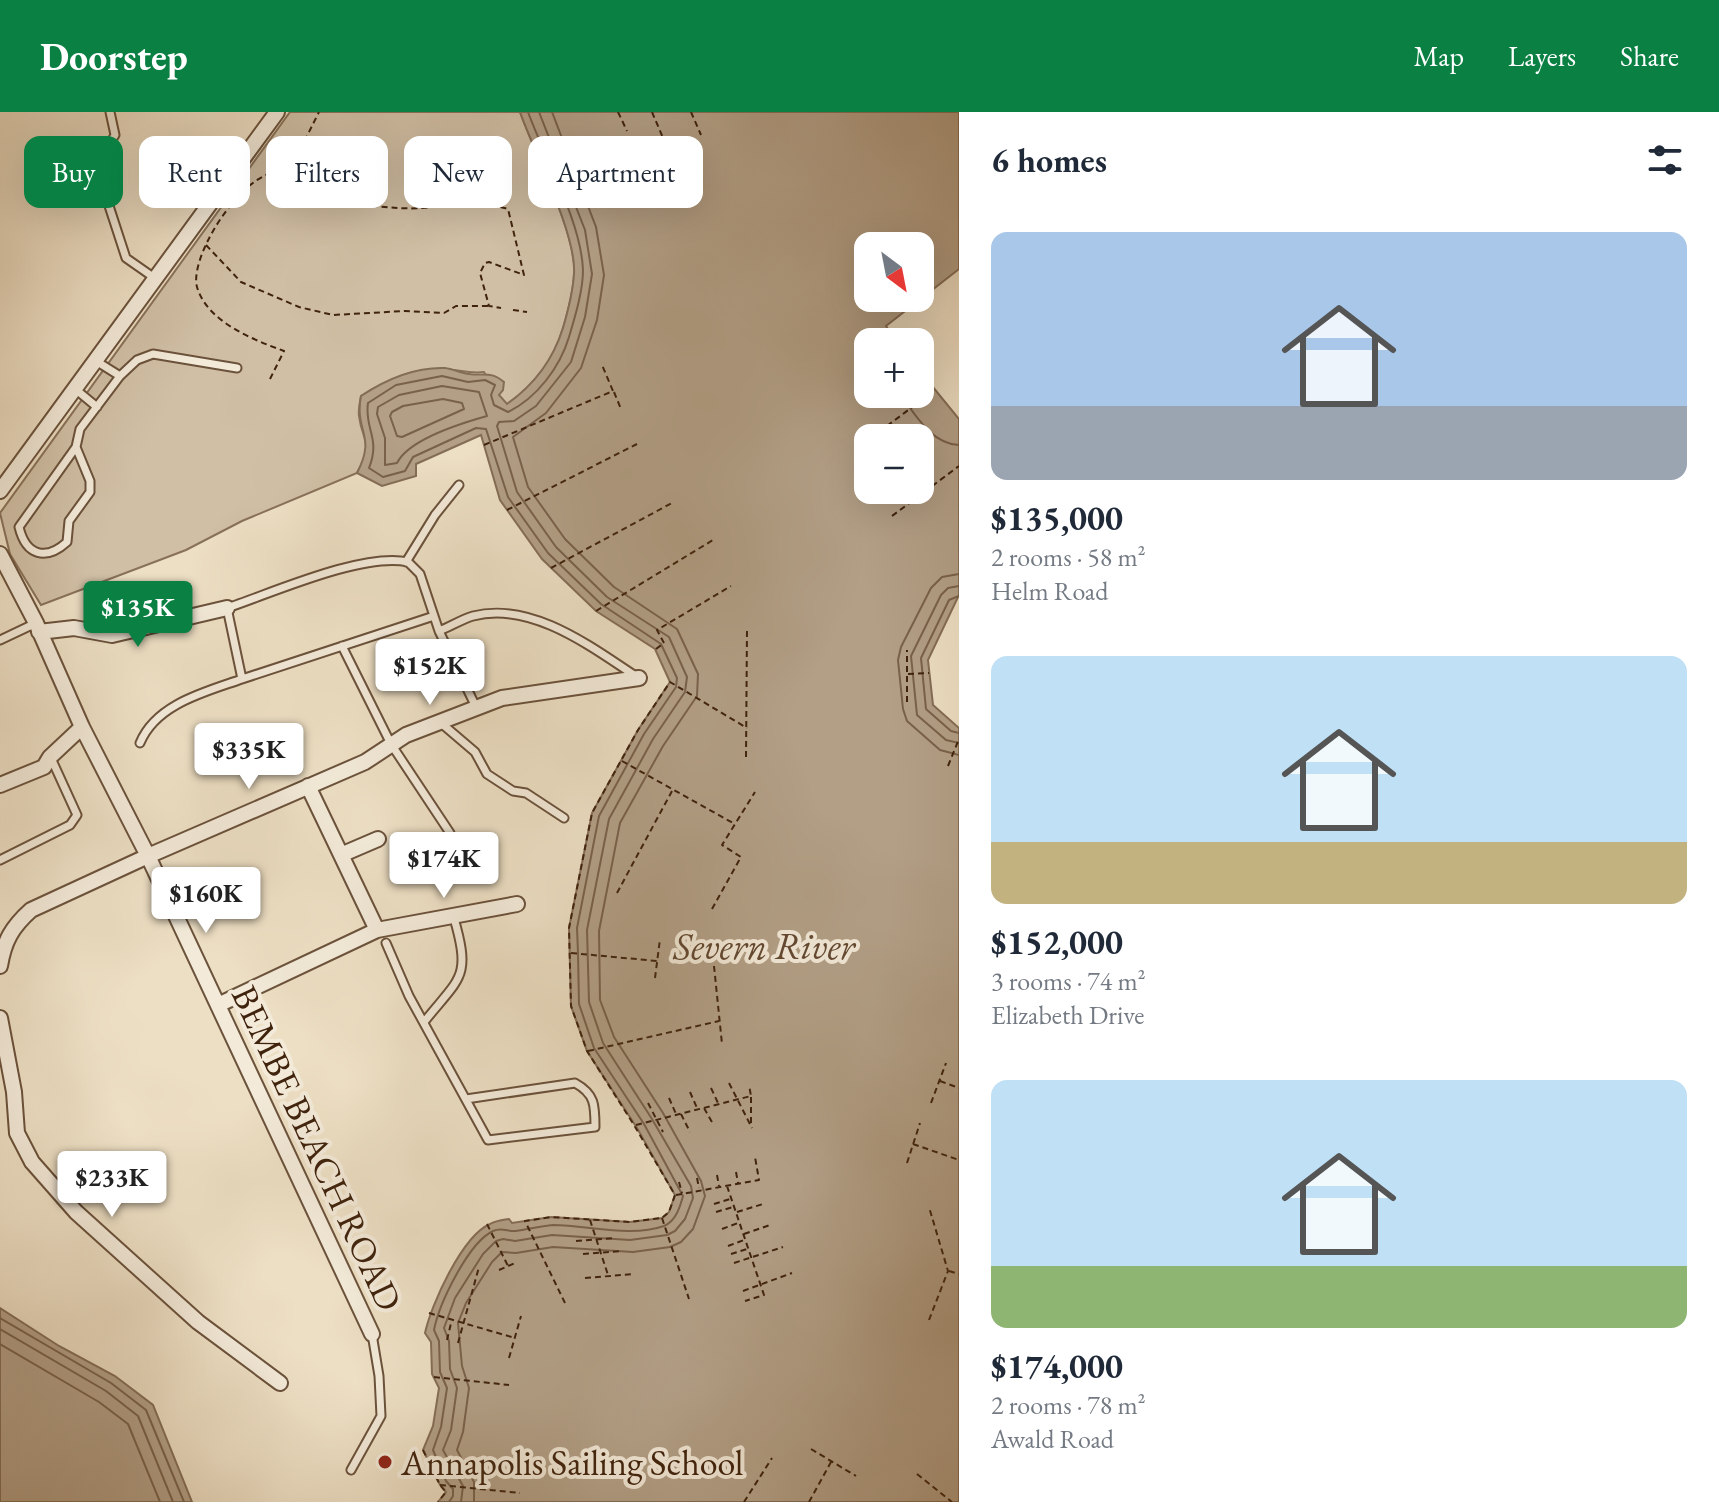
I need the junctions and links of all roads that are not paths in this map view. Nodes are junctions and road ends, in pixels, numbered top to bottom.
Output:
1 (110, 112) edge
2 (277, 112) edge
3 (156, 279) junction
4 (94, 360) junction
5 (237, 368) dead end
6 (120, 376) junction
7 (74, 388) junction
8 (97, 407) junction
9 (76, 447) junction
10 (459, 485) dead end
11 (0, 491) edge
12 (0, 554) edge
13 (406, 562) junction
14 (227, 608) junction
15 (434, 616) junction
16 (37, 628) junction
17 (439, 631) junction
18 (0, 640) edge
19 (342, 646) junction
20 (639, 678) joint
21 (242, 679) junction
22 (477, 709) junction
23 (441, 723) junction
24 (82, 727) junction
25 (140, 743) dead end
26 (391, 744) junction
27 (50, 757) junction
28 (0, 785) edge
29 (308, 786) junction
30 (564, 818) dead end
31 (450, 833) dead end
32 (378, 839) dead end
33 (343, 854) junction
34 (148, 856) junction
35 (0, 860) edge
36 (517, 904) dead end
37 (454, 918) junction
38 (377, 930) junction
39 (386, 943) dead end
40 (0, 966) edge
41 (218, 1005) junction
42 (0, 1018) edge
43 (424, 1022) junction
44 (466, 1099) junction
45 (372, 1334) joint
46 (280, 1383) dead end
47 (351, 1470) dead end

1 - 3 lane
2 - 3 street
3 - 4 street
4 - 6 lane
4 - 7 street
5 - 6 lane
6 - 8 lane
7 - 8 lane
7 - 11 street
8 - 9 lane
9 - 9 lane
10 - 13 lane
12 - 16 street, BEMBE BEACH ROAD
13 - 14 lane
13 - 15 lane
14 - 16 street
14 - 21 lane
15 - 17 lane
15 - 19 lane
16 - 18 lane
16 - 24 street, BEMBE BEACH ROAD
17 - 20 lane
17 - 22 lane
19 - 21 lane
19 - 26 lane
20 - 22 street
21 - 25 lane
22 - 23 street
23 - 26 street
23 - 30 lane
24 - 27 street
24 - 34 street, BEMBE BEACH ROAD
26 - 29 street
26 - 31 lane
27 - 28 street
27 - 35 lane
29 - 33 street
29 - 34 street
32 - 33 street
33 - 38 street
34 - 40 street
34 - 41 street, BEMBE BEACH ROAD
36 - 37 street
37 - 38 street
37 - 43 lane
38 - 41 street
39 - 43 lane
41 - 45 street, BEMBE BEACH ROAD
42 - 46 street
43 - 44 lane
44 - 44 lane
45 - 47 lane, BEMBE BEACH ROAD

